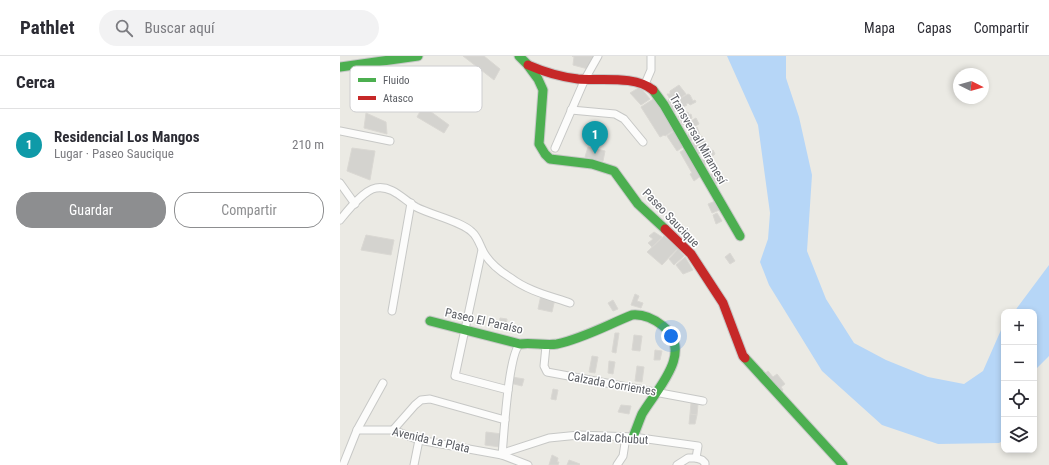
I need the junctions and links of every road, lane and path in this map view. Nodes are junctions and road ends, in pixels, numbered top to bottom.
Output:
1 (418, 56) edge
2 (519, 56) edge
3 (598, 56) edge
4 (651, 56) edge
5 (528, 64) junction
6 (340, 67) edge
7 (585, 79) junction
8 (645, 84) junction
9 (571, 110) junction
10 (340, 132) edge
11 (390, 141) dead end
12 (643, 142) dead end
13 (555, 148) dead end
14 (340, 183) edge
15 (411, 203) junction
16 (355, 204) junction
17 (340, 220) edge
18 (740, 236) dead end
19 (482, 250) junction
20 (570, 303) dead end
21 (392, 311) dead end
22 (430, 321) dead end
23 (465, 330) junction
24 (520, 344) junction
25 (546, 346) junction
26 (384, 383) dead end
27 (508, 390) junction
28 (656, 392) junction
29 (703, 401) dead end
30 (505, 420) junction
31 (357, 430) junction
32 (393, 430) junction
33 (630, 437) junction
34 (419, 440) junction
35 (502, 454) junction
36 (696, 458) junction
37 (343, 465) edge
38 (414, 465) edge
39 (528, 465) edge
40 (618, 465) edge
41 (677, 465) edge
42 (705, 465) edge
43 (843, 465) edge

1 - 6 street
2 - 5 street, Paseo Saucique
3 - 7 street
4 - 8 street
5 - 7 street
5 - 43 street, Paseo Saucique
7 - 8 street
7 - 9 street
8 - 18 street, Transversal Miramesí
9 - 12 street
9 - 13 street
10 - 11 street
14 - 16 street
15 - 16 street
15 - 19 street
15 - 21 street
16 - 17 street
19 - 20 street
19 - 23 street
22 - 23 street, Paseo El Paraíso
23 - 24 street, Paseo El Paraíso
23 - 27 street
24 - 25 street, Paseo El Paraíso
24 - 27 street
25 - 28 street, Calzada Corrientes
25 - 28 street, Paseo El Paraíso
26 - 31 street
27 - 30 street
28 - 29 street, Calzada Corrientes
28 - 33 street, Paseo El Paraíso
30 - 32 street
30 - 35 street
31 - 32 street, Avenida La Plata
31 - 37 street
32 - 34 street, Avenida La Plata
33 - 35 street, Calzada Chubut
33 - 36 street, Calzada Chubut
33 - 40 street, Paseo El Paraíso
34 - 35 street, Avenida La Plata
34 - 38 street
35 - 39 street, Avenida La Plata
36 - 41 street
36 - 42 street

